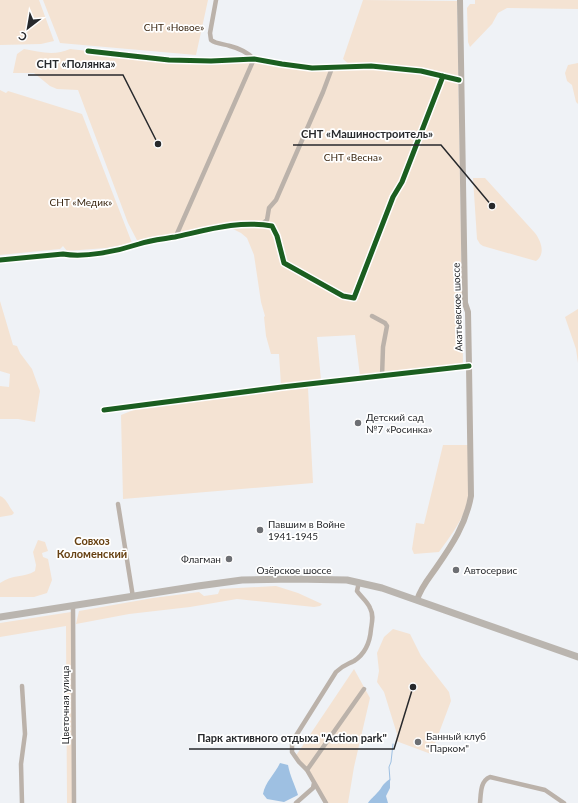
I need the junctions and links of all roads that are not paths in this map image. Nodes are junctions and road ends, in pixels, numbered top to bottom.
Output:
1 (216, 0) edge
2 (460, 0) edge
3 (88, 51) dead end
4 (254, 59) junction
5 (332, 68) junction
6 (443, 76) junction
7 (459, 80) dead end
8 (262, 224) junction
9 (176, 236) junction
10 (0, 260) edge
11 (372, 316) dead end
12 (469, 366) junction
13 (382, 377) junction
14 (104, 410) dead end
15 (118, 504) dead end
16 (359, 582) junction
17 (133, 597) junction
18 (417, 600) junction
19 (73, 606) junction
20 (0, 617) edge
21 (578, 657) edge
22 (22, 686) dead end
23 (364, 689) dead end
24 (307, 770) junction
25 (314, 783) junction
26 (22, 803) edge
27 (74, 803) edge
28 (296, 803) edge
29 (326, 803) edge
30 (480, 803) edge
31 (564, 803) edge

1 - 4 street
2 - 12 main road, Акатьевское шоссе
3 - 4 street
4 - 5 street
4 - 9 street
5 - 6 street
5 - 8 street
6 - 7 street
6 - 8 street
8 - 9 street
9 - 10 street
11 - 13 street
12 - 13 street
12 - 18 main road, Акатьевское шоссе
13 - 14 street
15 - 17 street
16 - 17 main road, Озёрское шоссе
16 - 18 main road, Озёрское шоссе
16 - 24 street
17 - 19 main road, Озёрское шоссе
18 - 21 main road, Озёрское шоссе
19 - 20 main road, Озёрское шоссе
19 - 27 street, Цветочная улица
22 - 26 street
23 - 24 street
24 - 25 street
25 - 28 street
25 - 29 street
30 - 31 street

